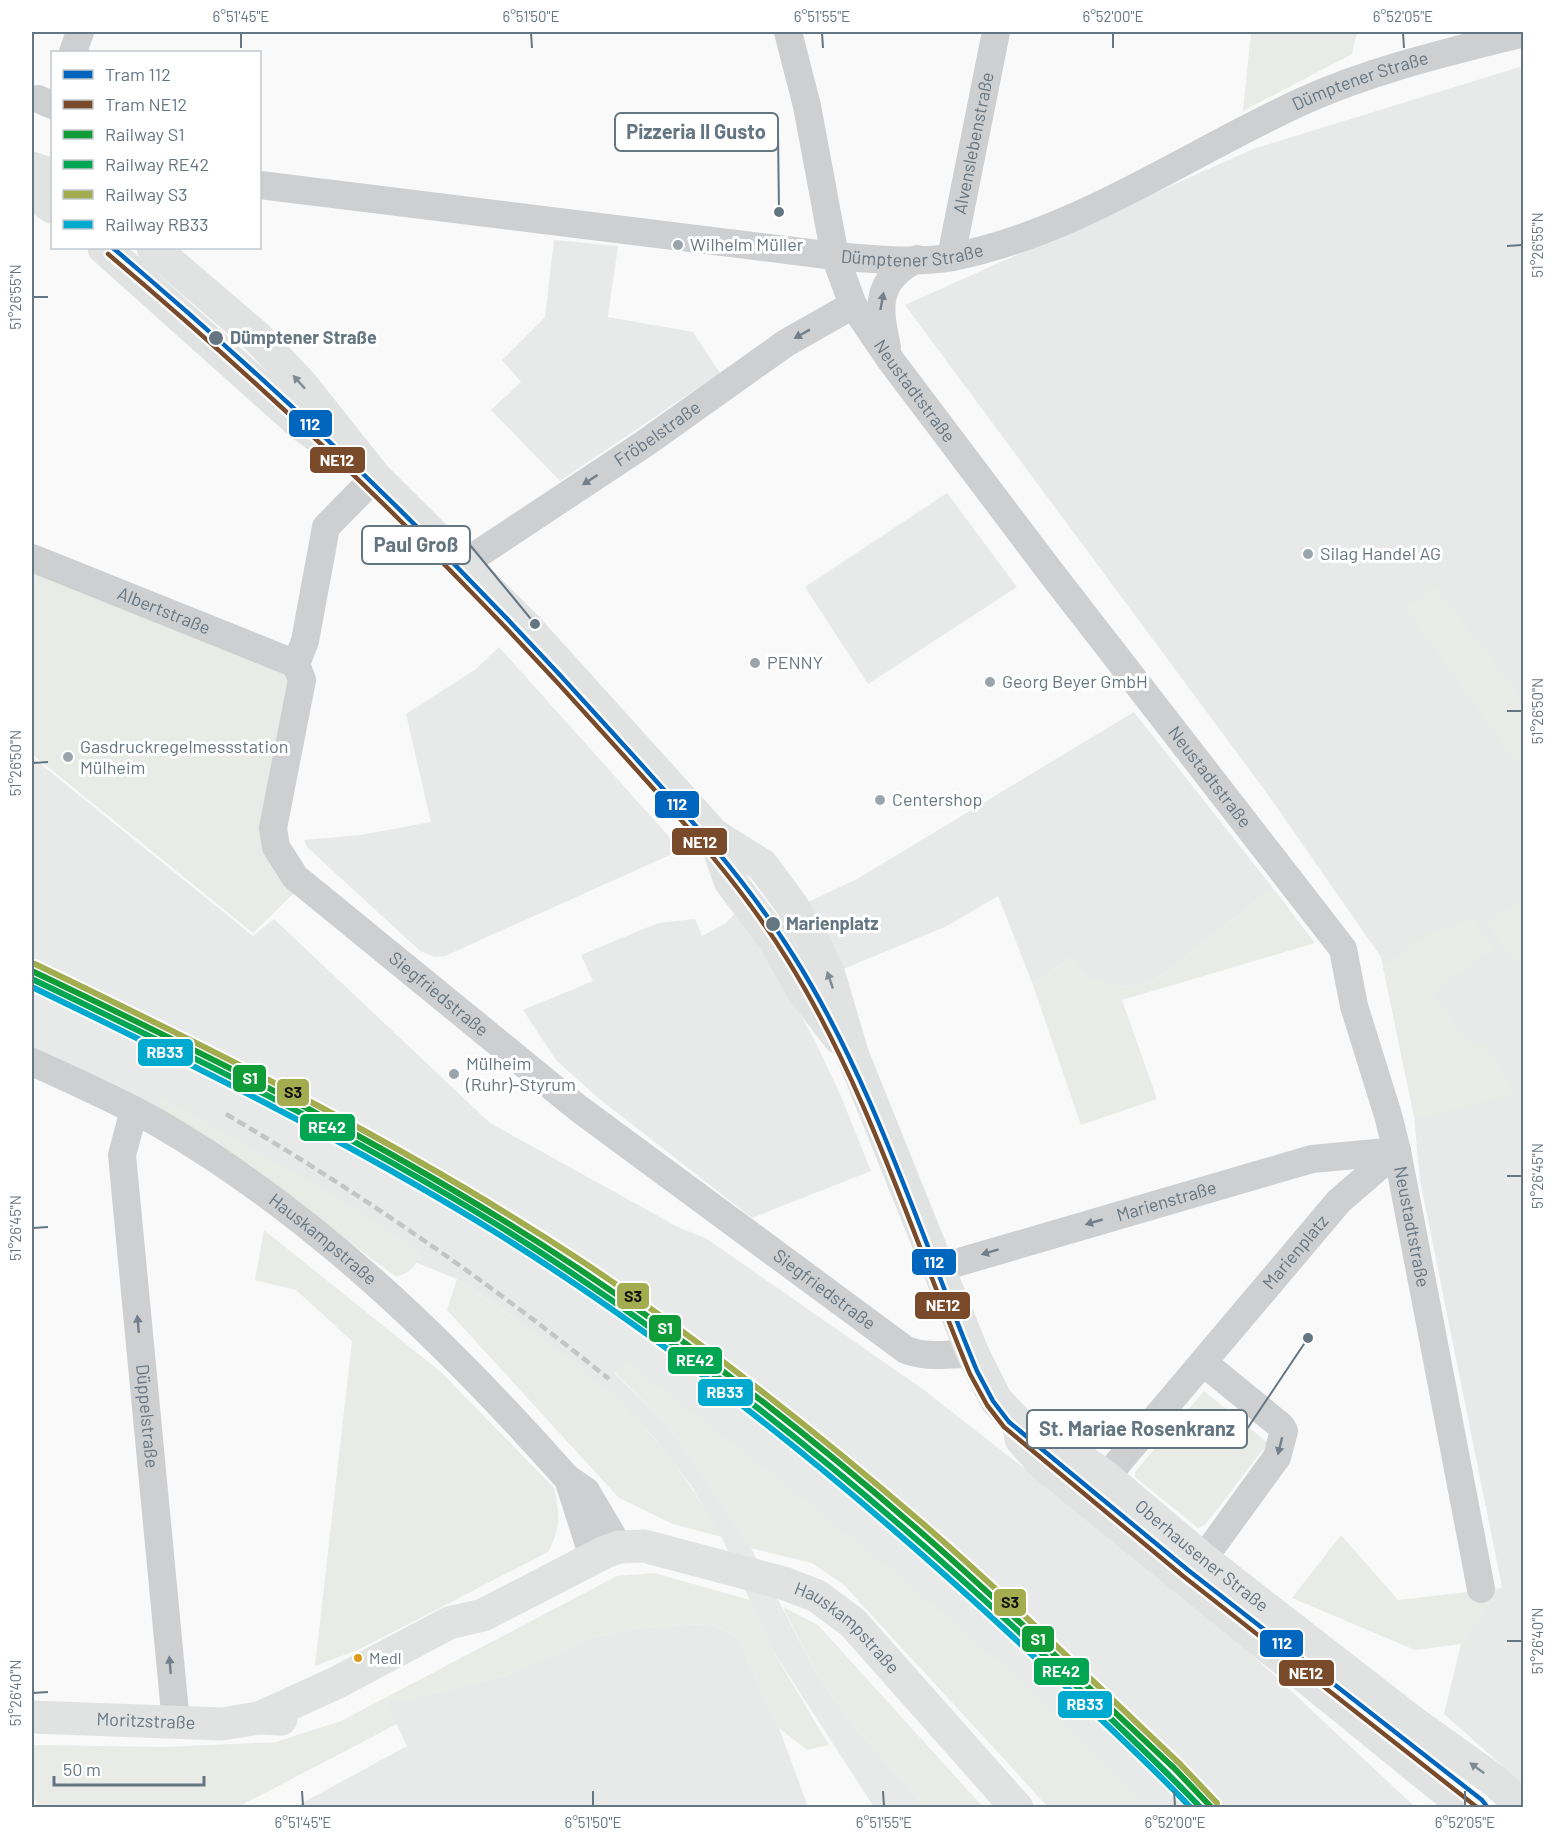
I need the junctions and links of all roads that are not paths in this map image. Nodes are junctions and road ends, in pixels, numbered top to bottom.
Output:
1 (81, 32) edge
2 (788, 32) edge
3 (996, 32) edge
4 (1524, 33) edge
5 (73, 51) edge
6 (32, 168) edge
7 (51, 175) edge
8 (261, 185) edge
9 (32, 193) edge
10 (51, 206) edge
11 (154, 249) edge
12 (123, 253) edge
13 (835, 256) junction
14 (951, 257) junction
15 (917, 259) junction
16 (853, 305) junction
17 (889, 358) junction
18 (375, 477) junction
19 (32, 558) edge
20 (463, 564) junction
21 (296, 664) junction
22 (32, 1062) edge
23 (134, 1110) junction
24 (1397, 1151) junction
25 (1312, 1159) junction
26 (1339, 1201) junction
27 (939, 1268) junction
28 (973, 1354) junction
29 (1204, 1363) junction
30 (1018, 1423) junction
31 (1106, 1477) junction
32 (606, 1552) junction
33 (1203, 1559) junction
34 (1481, 1589) dead end
35 (32, 1717) edge
36 (176, 1723) junction
37 (1017, 1808) edge
38 (1467, 1808) edge
39 (1520, 1808) edge

1 - 5 street
2 - 13 street, Neustadtstraße
3 - 14 street, Alvenslebenstraße
4 - 14 street, Dümptener Straße
6 - 7 main road
8 - 13 street, Dümptener Straße
9 - 10 main road
18 -> 11 main road, Oberhausener Straße
12 - 18 main road, Oberhausener Straße
13 - 15 street, Dümptener Straße
13 - 16 street, Neustadtstraße
14 - 15 street, Dümptener Straße
17 -> 15 street
16 - 17 street, Neustadtstraße
16 -> 20 street, Fröbelstraße
17 - 24 street, Neustadtstraße
18 - 20 main road, Oberhausener Straße
18 - 21 street, Siegfriedstraße
19 - 21 street, Albertstraße
20 - 27 main road, Oberhausener Straße
21 - 28 street, Siegfriedstraße
22 - 23 street, Hauskampstraße
23 - 32 street, Hauskampstraße
36 -> 23 street, Düppelstraße
24 - 25 street, Marienstraße
24 - 26 street, Marienplatz
24 - 34 street, Neustadtstraße
25 - 26 street
25 -> 27 street, Marienstraße
26 - 29 street, Marienplatz
27 - 28 main road, Oberhausener Straße
28 - 30 main road, Oberhausener Straße
29 - 31 street, Marienplatz
29 -> 33 street
30 - 31 main road, Oberhausener Straße
30 - 38 main road, Oberhausener Straße
31 - 33 main road, Oberhausener Straße
32 - 36 main road, Moritzstraße
32 - 37 main road, Hauskampstraße
39 -> 33 main road, Oberhausener Straße
35 - 36 main road, Moritzstraße

